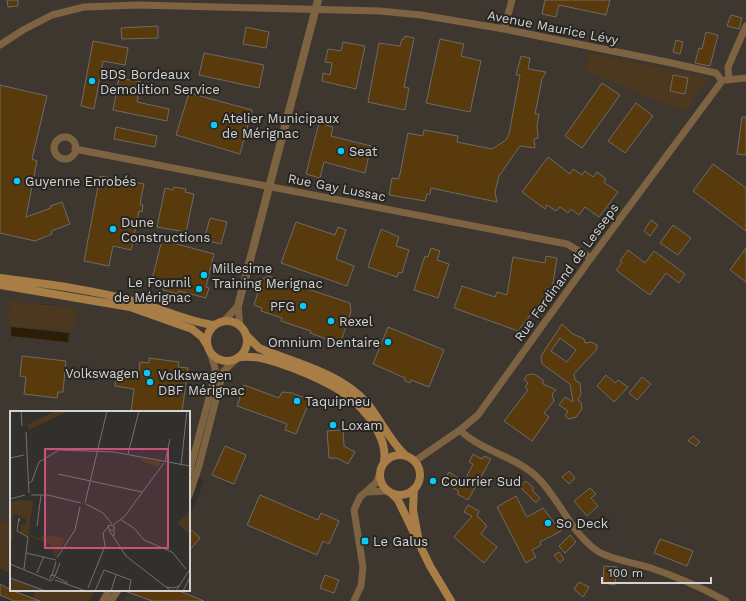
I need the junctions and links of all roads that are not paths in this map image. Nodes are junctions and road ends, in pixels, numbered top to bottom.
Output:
1 (318, 0) edge
2 (512, 0) edge
3 (315, 9) junction
4 (746, 26) edge
5 (504, 29) junction
6 (0, 45) edge
7 (746, 78) edge
8 (726, 80) junction
9 (76, 149) dead end
10 (269, 186) junction
11 (591, 258) junction
12 (0, 278) edge
13 (0, 284) edge
14 (238, 306) junction
15 (219, 323) junction
16 (240, 326) junction
17 (246, 335) junction
18 (208, 349) junction
19 (237, 358) junction
20 (460, 430) junction
21 (405, 455) junction
22 (415, 461) junction
23 (384, 462) junction
24 (190, 470) edge
25 (380, 473) junction
26 (414, 489) junction
27 (366, 492) junction
28 (389, 492) junction
29 (190, 493) edge
30 (418, 540) junction
31 (108, 591) edge
32 (117, 591) edge
33 (103, 601) edge
34 (110, 601) edge
35 (354, 601) edge
36 (451, 601) edge
37 (726, 601) edge

1 - 3 street
2 - 5 street
3 - 5 street, Avenue Maurice Lévy
3 - 6 street, Avenue Maurice Lévy
3 - 10 street
4 - 8 street
5 - 8 street, Avenue Maurice Lévy
7 - 8 street
8 - 11 street, Rue Ferdinand de Lesseps
9 - 10 street, Rue Gay Lussac
10 - 11 street, Rue Gay Lussac
10 - 14 street
11 - 20 street, Rue Ferdinand de Lesseps
12 - 15 main road
13 - 18 main road
14 - 15 street
14 - 16 street
15 - 16 main road
15 - 18 main road
16 - 17 main road
17 - 19 main road
17 - 21 main road
18 - 19 main road
18 - 24 street
19 - 23 main road
19 - 29 street
20 - 22 street, Rue Ferdinand de Lesseps
20 - 37 street
21 - 22 main road
21 - 23 main road
22 - 26 main road
23 - 25 main road
25 - 27 street
25 - 28 main road
26 - 28 main road
26 - 30 main road
27 - 28 street
27 - 35 street
28 - 30 main road
30 - 36 main road
31 - 33 street
32 - 34 street

